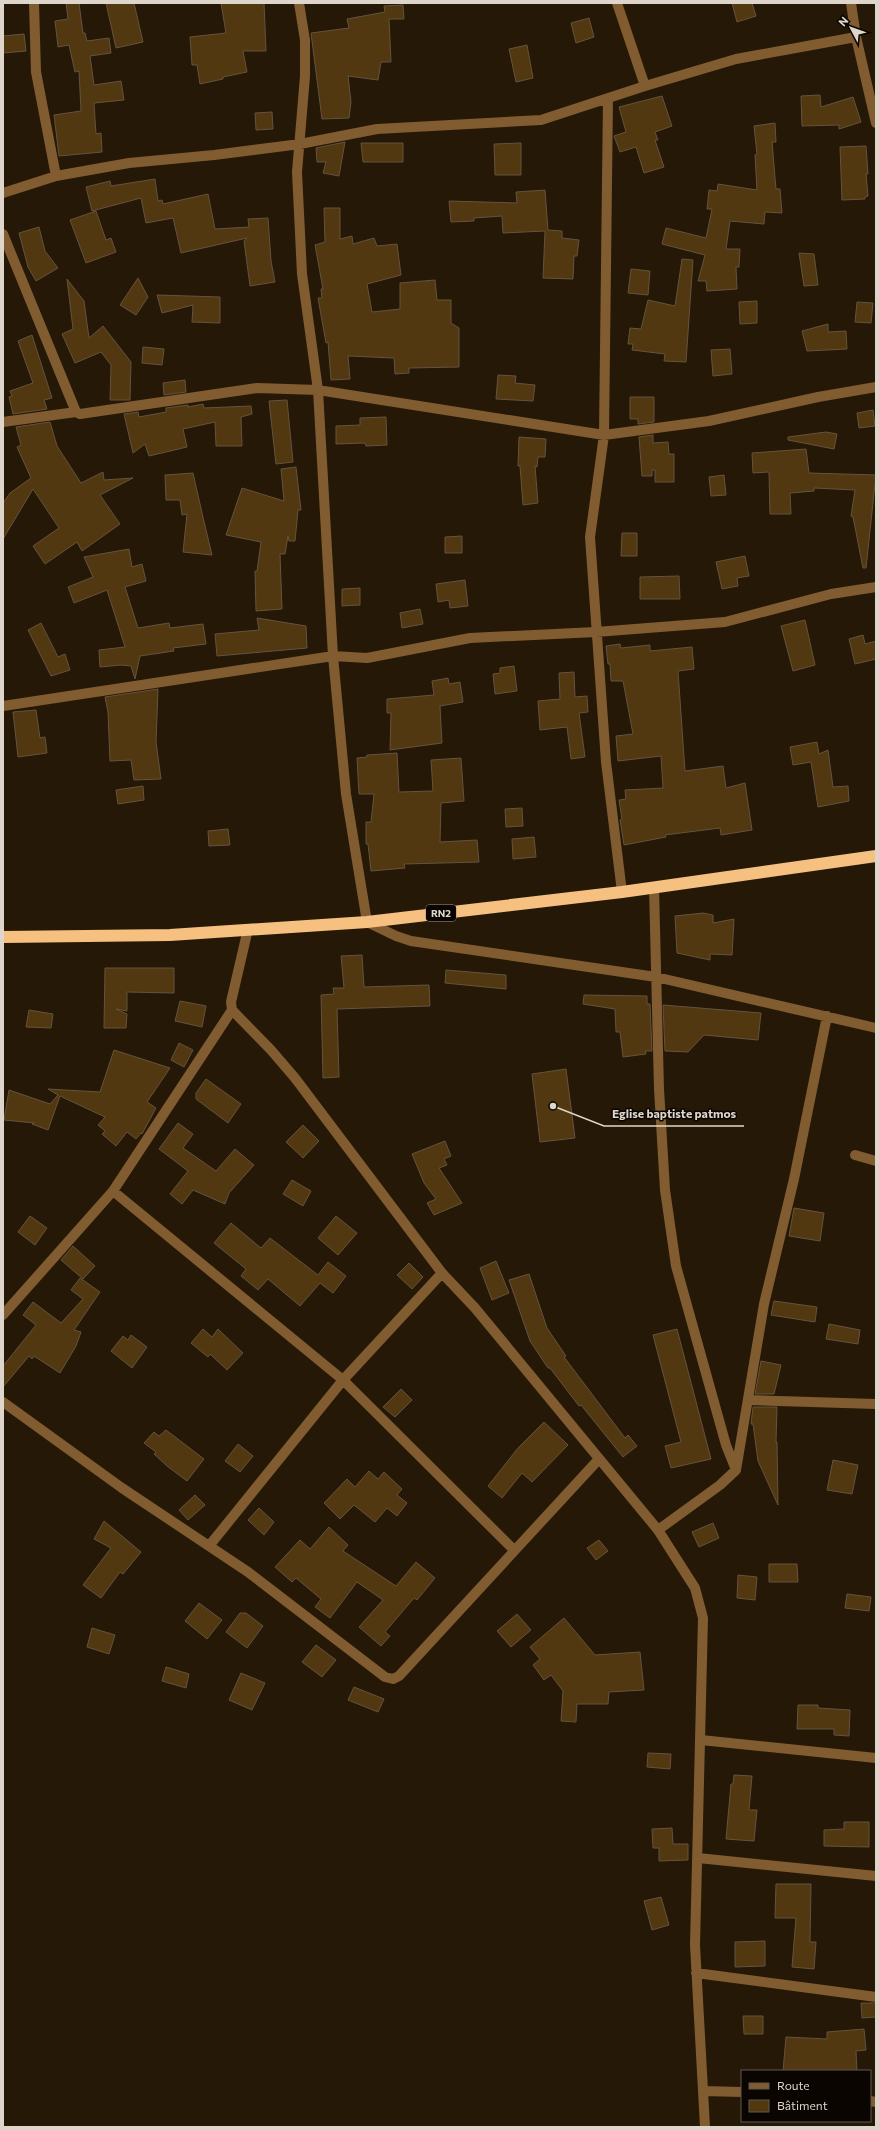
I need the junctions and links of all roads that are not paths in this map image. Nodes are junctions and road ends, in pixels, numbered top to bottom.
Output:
1 (34, 3) edge
2 (299, 3) edge
3 (617, 3) edge
4 (851, 3) edge
5 (856, 37) junction
6 (645, 86) junction
7 (608, 98) junction
8 (876, 123) edge
9 (300, 144) junction
10 (56, 176) junction
11 (3, 193) edge
12 (3, 234) edge
13 (876, 387) edge
14 (318, 390) junction
15 (76, 412) junction
16 (3, 422) edge
17 (604, 435) junction
18 (876, 587) edge
19 (596, 632) junction
20 (333, 656) junction
21 (3, 706) edge
22 (876, 856) edge
23 (654, 887) junction
24 (622, 892) junction
25 (368, 922) junction
26 (248, 929) junction
27 (3, 937) edge
28 (656, 977) junction
29 (232, 1010) junction
30 (827, 1016) junction
31 (876, 1028) edge
32 (855, 1155) dead end
33 (876, 1161) edge
34 (113, 1191) junction
35 (442, 1273) junction
36 (3, 1315) edge
37 (343, 1380) junction
38 (748, 1400) junction
39 (3, 1402) edge
40 (876, 1404) edge
41 (599, 1459) junction
42 (736, 1470) junction
43 (658, 1530) junction
44 (209, 1546) junction
45 (514, 1550) junction
46 (701, 1740) junction
47 (876, 1758) edge
48 (698, 1858) junction
49 (876, 1876) edge
50 (696, 1973) junction
51 (876, 1997) edge
52 (703, 2091) junction
53 (741, 2092) edge
54 (705, 2127) edge

1 - 10 street
2 - 9 street
3 - 6 street
4 - 5 street
5 - 6 street
5 - 8 street
6 - 7 street
7 - 9 street
7 - 17 street
9 - 10 street
9 - 14 street
10 - 11 street
12 - 15 street
13 - 17 street
14 - 15 street
14 - 17 street
14 - 20 street
15 - 16 street
17 - 19 street
18 - 19 street
19 - 20 street
19 - 24 street
20 - 21 street
20 - 25 street
22 - 23 highway, RN2
23 - 24 highway, RN2
23 - 28 street
24 - 25 highway, RN2
25 - 26 highway, RN2
25 - 28 street
26 - 27 highway, RN2
26 - 29 street
28 - 30 street
28 - 42 street
29 - 34 street
29 - 35 street
30 - 31 street
30 - 38 street
32 - 33 street
34 - 36 street
34 - 37 street
35 - 37 street
35 - 41 street
37 - 44 street
37 - 45 street
38 - 40 street
38 - 42 street
39 - 44 street
41 - 43 street
41 - 45 street
42 - 43 street
43 - 46 street
44 - 45 street
46 - 47 street
46 - 48 street
48 - 49 street
48 - 50 street
50 - 51 street
50 - 52 street
52 - 53 street
52 - 54 street

